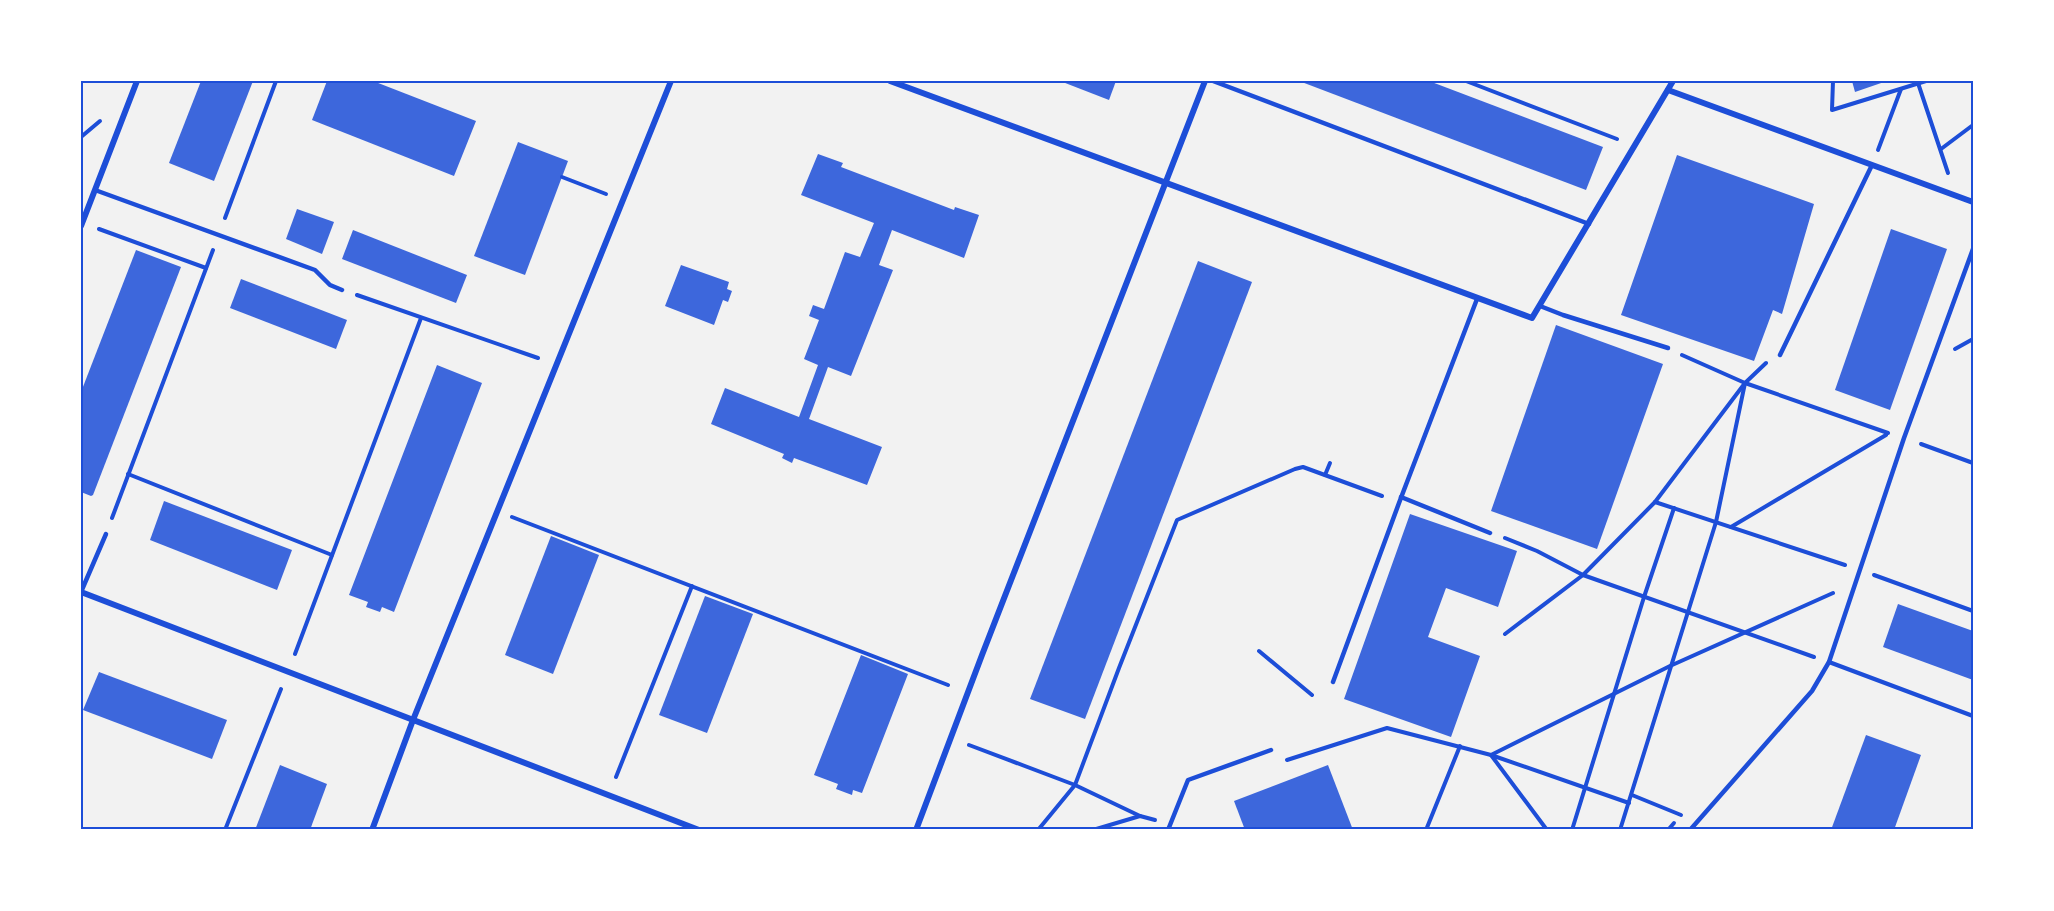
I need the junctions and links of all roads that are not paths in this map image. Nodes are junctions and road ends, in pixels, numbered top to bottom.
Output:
1 (137, 81) edge
2 (671, 81) edge
3 (890, 81) edge
4 (1205, 81) edge
5 (1213, 81) edge
6 (1673, 81) edge
7 (1668, 90) junction
8 (1872, 165) junction
9 (1167, 182) junction
10 (95, 190) junction
11 (1973, 202) edge
12 (82, 218) edge
13 (1589, 224) junction
14 (81, 226) edge
15 (1973, 249) edge
16 (342, 290) road end
17 (1477, 299) junction
18 (1540, 306) junction
19 (1668, 348) road end
20 (1780, 356) road end
21 (1400, 500) junction
22 (1490, 532) road end
23 (106, 534) road end
24 (81, 592) edge
25 (1829, 662) junction
26 (1333, 682) dead end
27 (1973, 716) edge
28 (413, 720) junction
29 (1271, 750) road end
30 (1169, 827) edge
31 (372, 830) edge
32 (699, 830) edge
33 (916, 830) edge
34 (1690, 830) edge

1 - 10 street
2 - 28 street
3 - 9 street
4 - 9 street
5 - 13 lane
6 - 7 street
7 - 8 street
7 - 13 street
8 - 11 street
8 - 20 lane
9 - 17 street
9 - 33 street
10 - 12 street
10 - 16 lane
12 - 14 street
13 - 18 street
15 - 25 lane
17 - 18 street
17 - 21 lane
18 - 19 lane
21 - 22 lane
21 - 26 lane
23 - 24 lane
24 - 28 street
25 - 27 lane
25 - 34 lane
28 - 31 street
28 - 32 street
29 - 30 lane

